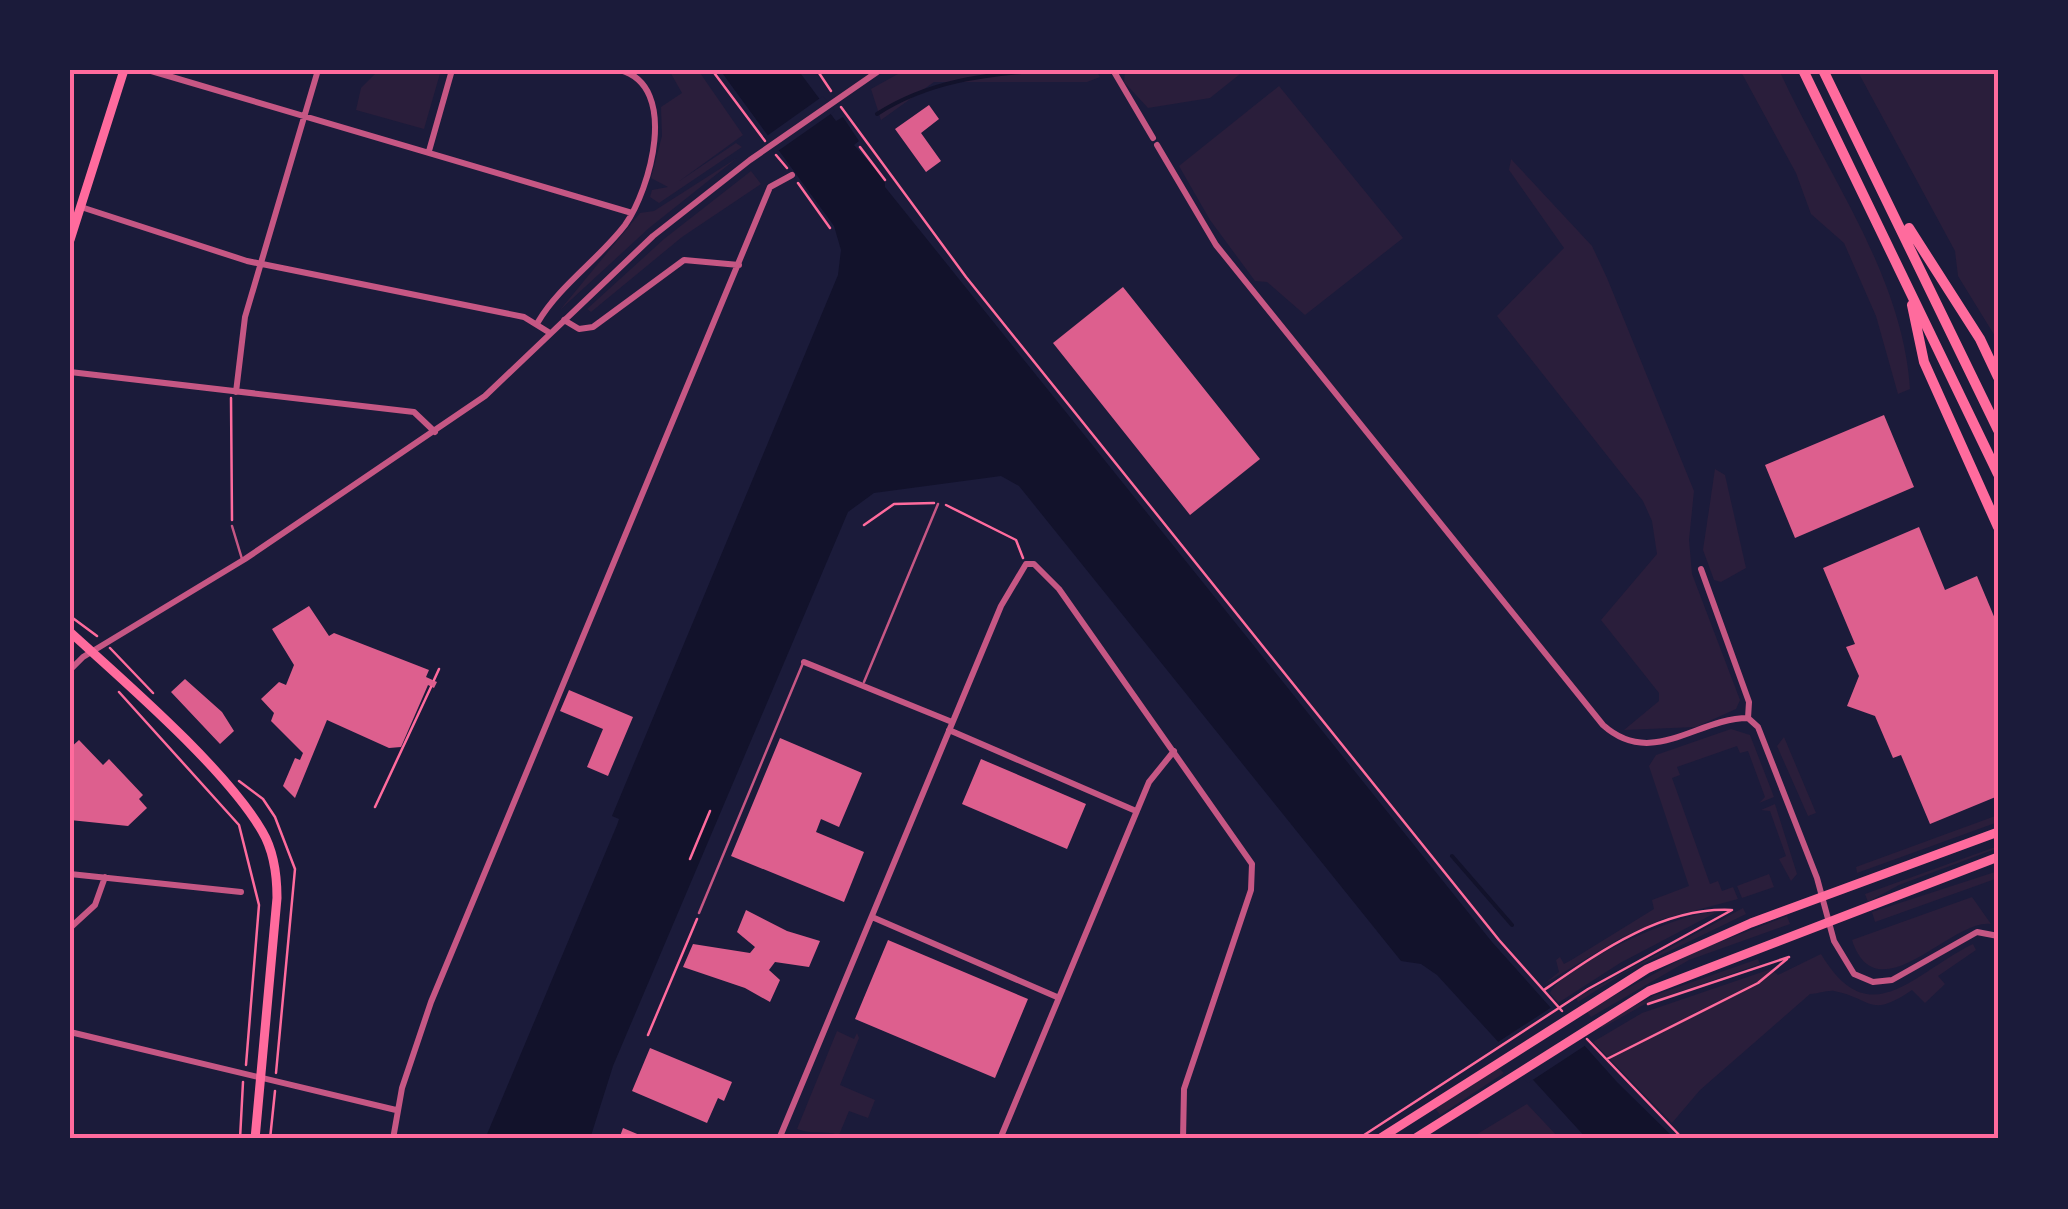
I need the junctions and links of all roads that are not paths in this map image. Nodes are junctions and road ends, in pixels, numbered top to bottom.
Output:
1 (124, 70) edge
2 (148, 70) edge
3 (318, 70) edge
4 (452, 70) edge
5 (620, 70) edge
6 (880, 70) edge
7 (1114, 70) edge
8 (1803, 70) edge
9 (1824, 70) edge
10 (870, 72) edge
11 (306, 116) junction
12 (428, 151) junction
13 (792, 175) dead end
14 (1884, 189) junction
15 (81, 207) junction
16 (632, 212) junction
17 (70, 240) edge
18 (261, 263) junction
19 (740, 264) junction
20 (1908, 284) junction
21 (564, 320) junction
22 (538, 322) junction
23 (551, 333) junction
24 (70, 372) edge
25 (1998, 377) edge
26 (236, 392) junction
27 (1998, 430) edge
28 (435, 432) junction
29 (1998, 474) edge
30 (938, 504) road end
31 (232, 526) road end
32 (1998, 528) edge
33 (242, 561) junction
34 (1701, 568) dead end
35 (70, 632) edge
36 (92, 652) junction
37 (804, 662) joint
38 (70, 670) edge
39 (862, 686) junction
40 (1748, 718) junction
41 (951, 726) junction
42 (1174, 751) junction
43 (1136, 810) junction
44 (1998, 832) edge
45 (1998, 857) edge
46 (70, 874) edge
47 (105, 877) junction
48 (241, 892) dead end
49 (1824, 897) junction
50 (699, 913) road end
51 (872, 917) junction
52 (1828, 921) junction
53 (70, 928) edge
54 (1998, 936) edge
55 (1057, 997) junction
56 (70, 1032) edge
57 (260, 1078) junction
58 (396, 1110) junction
59 (256, 1139) edge
60 (393, 1139) edge
61 (779, 1139) edge
62 (1000, 1139) edge
63 (1183, 1139) edge
64 (1379, 1139) edge
65 (1414, 1139) edge

1 - 15 main road
2 - 11 street
3 - 11 street
4 - 12 street
5 - 16 street
6 - 10 street
7 - 40 street
8 - 20 highway
9 - 14 highway
10 - 21 street
11 - 12 street
11 - 18 street
12 - 16 street
13 - 19 street
14 - 25 highway
14 - 27 highway
15 - 17 main road
15 - 18 street
16 - 22 street
18 - 22 street
18 - 26 street
19 - 21 street
19 - 58 street
20 - 29 highway
20 - 32 highway
21 - 23 street
22 - 23 street
23 - 28 street
24 - 26 street
26 - 28 street
28 - 33 street
30 - 39 lane
31 - 33 lane
33 - 36 street
34 - 40 street
35 - 36 main road
36 - 38 street
36 - 57 main road
37 - 39 street
37 - 50 lane
39 - 41 street
40 - 49 street
41 - 42 street
41 - 43 street
41 - 51 street
42 - 43 street
42 - 63 street
43 - 55 street
44 - 49 main road
45 - 52 main road
46 - 47 street
47 - 48 street
47 - 53 street
49 - 52 street
49 - 64 main road
51 - 55 street
51 - 61 street
52 - 54 street
52 - 65 main road
55 - 62 street
56 - 57 street
57 - 58 street
57 - 59 main road
58 - 60 street

